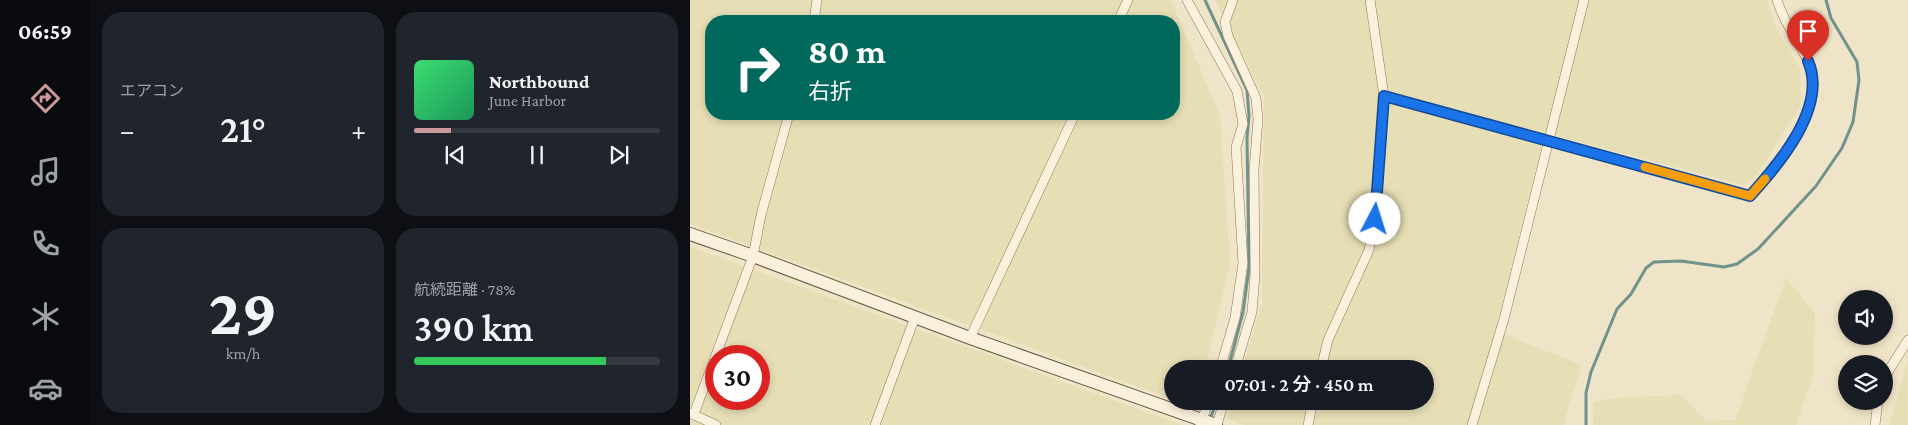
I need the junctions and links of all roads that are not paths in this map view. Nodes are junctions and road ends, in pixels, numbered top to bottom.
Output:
1 (817, 0) edge
2 (1128, 0) edge
3 (1187, 0) edge
4 (1233, 0) edge
5 (1370, 0) edge
6 (1584, 0) edge
7 (1777, 0) edge
8 (815, 15) edge
9 (1121, 15) edge
10 (1384, 96) junction
11 (787, 120) edge
12 (1073, 120) edge
13 (1548, 140) junction
14 (690, 234) edge
15 (753, 256) junction
16 (915, 316) junction
17 (970, 338) junction
18 (1908, 340) edge
19 (1223, 360) edge
20 (1238, 360) edge
21 (1323, 360) edge
22 (1893, 364) edge
23 (1206, 410) edge
24 (1221, 410) edge
25 (1311, 410) edge
26 (1876, 410) edge
27 (692, 413) edge
28 (1201, 422) edge
29 (716, 425) edge
30 (874, 425) edge
31 (1217, 425) edge
32 (1308, 425) edge
33 (1472, 425) edge
34 (1874, 425) edge

1 - 8 street
2 - 9 street
3 - 19 street
4 - 20 street
5 - 10 street
6 - 13 street
7 - 13 street
10 - 13 street
10 - 21 street
11 - 15 street
12 - 17 street
13 - 33 street
14 - 15 street
15 - 16 street
15 - 27 street
16 - 17 street
16 - 30 street
17 - 28 street
18 - 22 street
23 - 28 street
24 - 31 street
25 - 32 street
26 - 34 street
27 - 29 street
28 - 31 street

